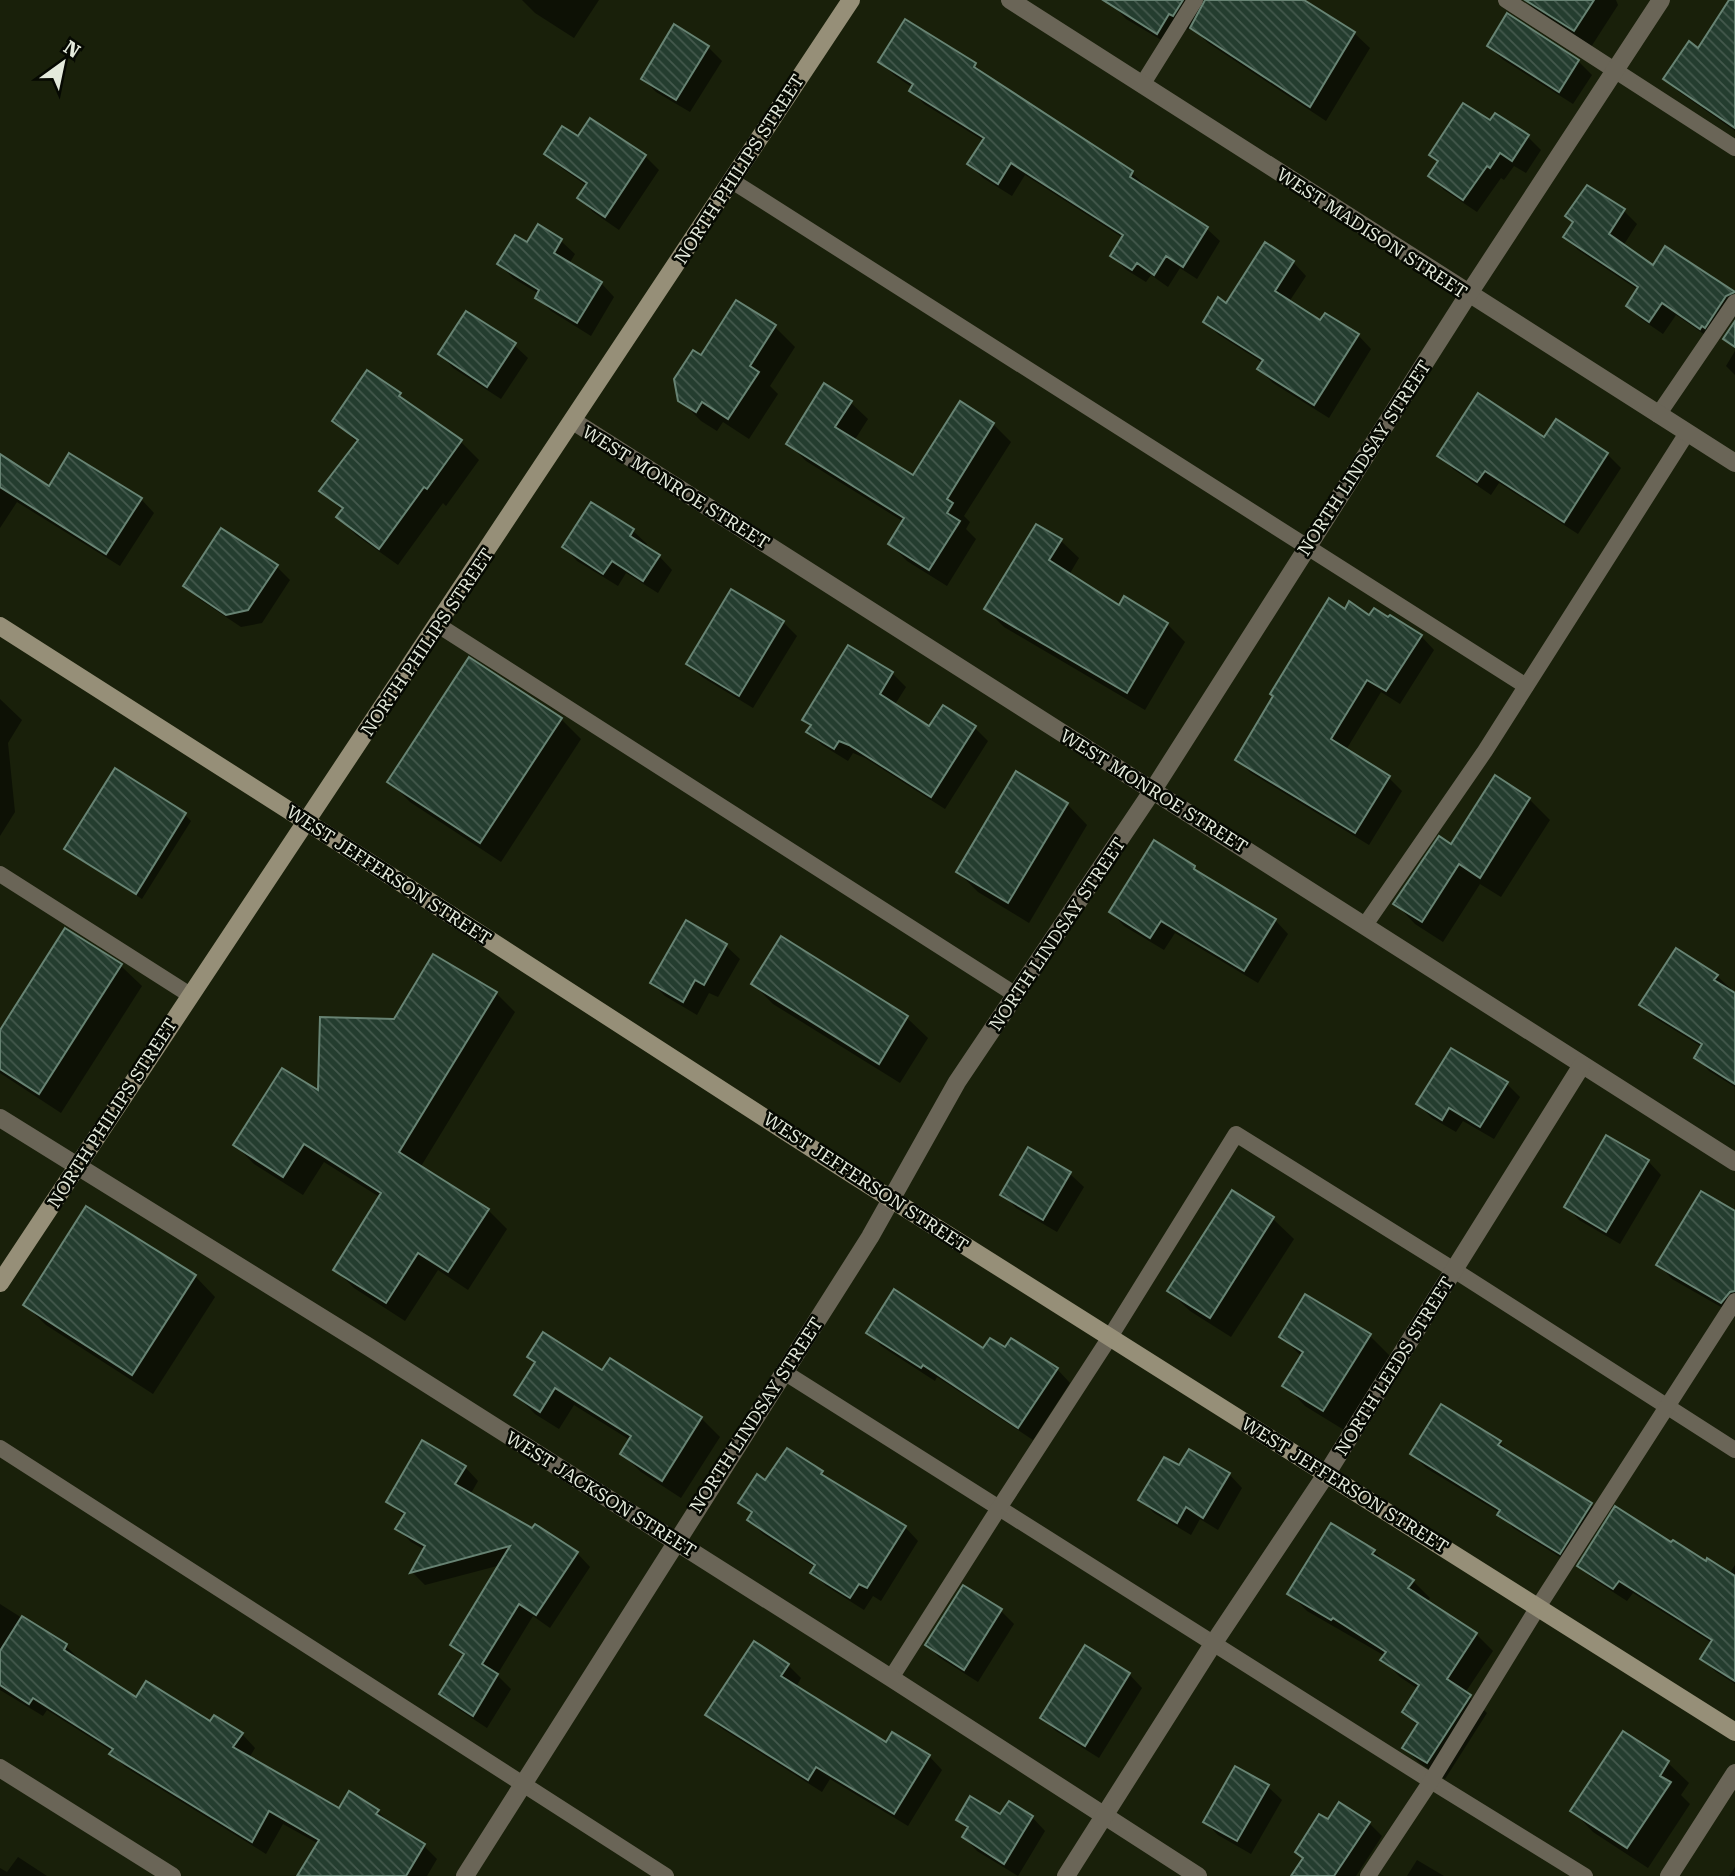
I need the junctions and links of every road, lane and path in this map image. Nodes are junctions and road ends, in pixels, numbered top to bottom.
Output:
1 (851, 0) edge
2 (1010, 0) edge
3 (1195, 0) edge
4 (1506, 0) edge
5 (1661, 0) edge
6 (1614, 71) junction
7 (1142, 85) junction
8 (1735, 148) edge
9 (732, 181) junction
10 (1468, 295) junction
11 (1735, 302) edge
12 (1658, 415) junction
13 (573, 421) junction
14 (1687, 433) junction
15 (1735, 463) edge
16 (1307, 546) junction
17 (438, 625) junction
18 (0, 626) edge
19 (1526, 686) junction
20 (1153, 790) junction
21 (307, 822) junction
22 (0, 874) edge
23 (1366, 925) junction
24 (190, 995) junction
25 (1016, 995) junction
26 (1582, 1065) junction
27 (0, 1118) edge
28 (1735, 1162) edge
29 (76, 1167) junction
30 (891, 1199) junction
31 (1454, 1270) junction
32 (0, 1283) edge
33 (1735, 1301) edge
34 (1111, 1337) junction
35 (784, 1372) junction
36 (1667, 1408) junction
37 (0, 1448) edge
38 (1735, 1450) edge
39 (1327, 1473) junction
40 (999, 1508) junction
41 (675, 1541) junction
42 (1538, 1607) junction
43 (1213, 1643) junction
44 (891, 1678) junction
45 (1735, 1732) edge
46 (0, 1768) edge
47 (1735, 1773) edge
48 (1431, 1781) junction
49 (522, 1785) junction
50 (1103, 1816) junction
51 (172, 1876) edge
52 (465, 1876) edge
53 (666, 1876) edge
54 (1066, 1876) edge
55 (1198, 1876) edge
56 (1368, 1876) edge
57 (1586, 1876) edge
58 (1669, 1876) edge

1 - 9 street, NORTH PHILIPS STREET
2 - 7 street, WEST MADISON STREET
3 - 7 lane
4 - 6 lane
5 - 6 street, NORTH LINDSAY STREET
6 - 8 lane
6 - 10 street, NORTH LINDSAY STREET
7 - 10 street, WEST MADISON STREET
9 - 13 street, NORTH PHILIPS STREET
9 - 16 lane
10 - 12 street, WEST MADISON STREET
10 - 16 street, NORTH LINDSAY STREET
11 - 12 lane
12 - 14 street, WEST MADISON STREET
13 - 17 street, NORTH PHILIPS STREET
13 - 20 street, WEST MONROE STREET
14 - 15 street, WEST MADISON STREET
14 - 19 lane
16 - 19 lane
16 - 20 street, NORTH LINDSAY STREET
17 - 21 street, NORTH PHILIPS STREET
17 - 25 lane
18 - 21 street, WEST JEFFERSON STREET
19 - 23 lane
20 - 23 street, WEST MONROE STREET
20 - 25 street, NORTH LINDSAY STREET
21 - 24 street, NORTH PHILIPS STREET
21 - 30 street, WEST JEFFERSON STREET
22 - 24 lane
23 - 26 street, WEST MONROE STREET
24 - 29 street, NORTH PHILIPS STREET
25 - 30 street, NORTH LINDSAY STREET
26 - 28 street, WEST MONROE STREET
26 - 31 street, NORTH LEEDS STREET
27 - 29 street, WEST JACKSON STREET
29 - 32 street, NORTH PHILIPS STREET
29 - 41 street, WEST JACKSON STREET
30 - 34 street, WEST JEFFERSON STREET
30 - 35 street, NORTH LINDSAY STREET
31 - 34 lane
31 - 36 lane
31 - 39 street, NORTH LEEDS STREET
33 - 36 lane
34 - 39 street, WEST JEFFERSON STREET
34 - 40 lane
35 - 40 lane
35 - 41 street, NORTH LINDSAY STREET
36 - 38 lane
36 - 42 lane
37 - 49 lane
39 - 42 street, WEST JEFFERSON STREET
39 - 43 street, NORTH LEEDS STREET
40 - 43 lane
40 - 44 lane
41 - 44 street, WEST JACKSON STREET
41 - 49 street, NORTH LINDSAY STREET
42 - 45 street, WEST JEFFERSON STREET
42 - 48 lane
43 - 48 lane
43 - 50 street, NORTH LEEDS STREET
44 - 50 street, WEST JACKSON STREET
46 - 51 street
47 - 58 street
48 - 56 lane
48 - 57 lane
49 - 52 street, NORTH LINDSAY STREET
49 - 53 lane
50 - 54 street, NORTH LEEDS STREET
50 - 55 street, WEST JACKSON STREET

